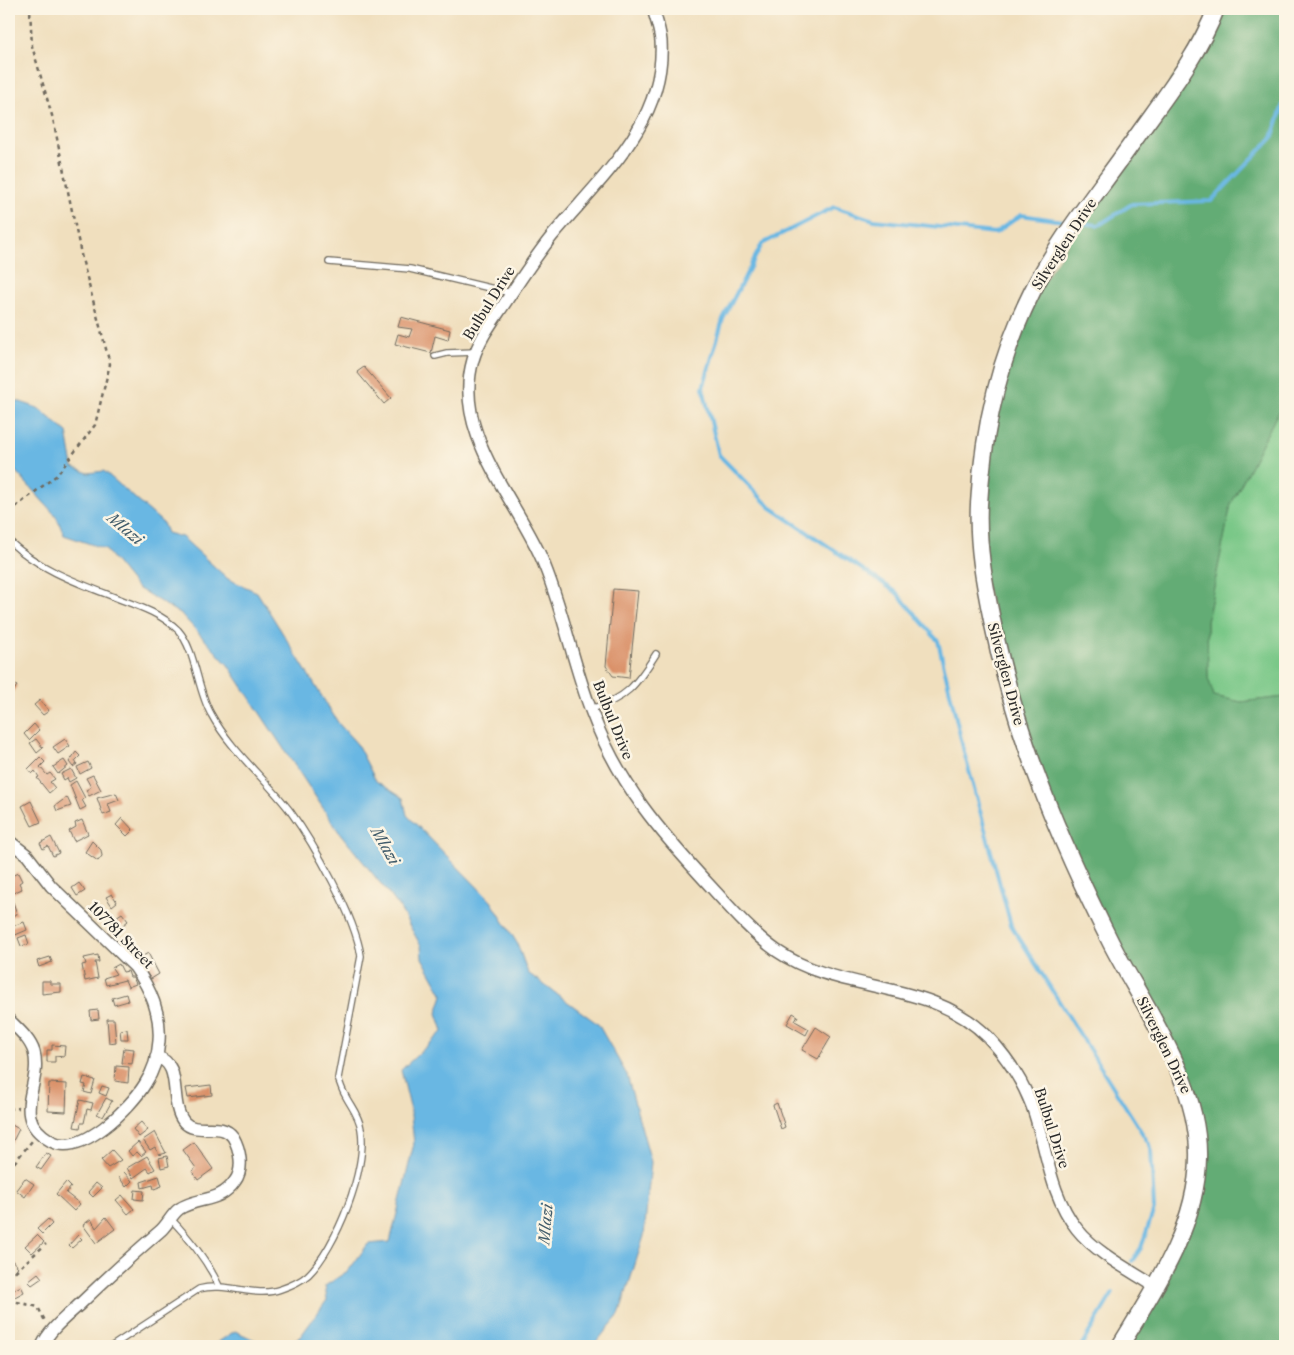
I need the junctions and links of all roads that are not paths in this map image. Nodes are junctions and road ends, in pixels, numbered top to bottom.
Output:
1 (653, 9) edge
2 (1216, 9) edge
3 (328, 262) dead end
4 (511, 293) junction
5 (476, 352) junction
6 (435, 356) dead end
7 (9, 541) edge
8 (656, 654) dead end
9 (590, 709) junction
10 (9, 841) edge
11 (9, 1020) edge
12 (156, 1058) junction
13 (171, 1219) junction
14 (219, 1286) junction
15 (1156, 1287) junction
16 (42, 1346) edge
17 (112, 1346) edge
18 (1120, 1346) edge

1 - 4 street, Bulbul Drive
2 - 15 street, Silverglen Drive
3 - 4 lane
4 - 5 street, Bulbul Drive
5 - 6 lane
5 - 9 street, Bulbul Drive
7 - 14 lane
8 - 9 lane
9 - 15 street, Bulbul Drive
10 - 12 street, 107781 Street
11 - 12 street, 107781 Street
12 - 13 street
13 - 14 lane
13 - 16 street
14 - 17 lane
15 - 18 street, Silverglen Drive

